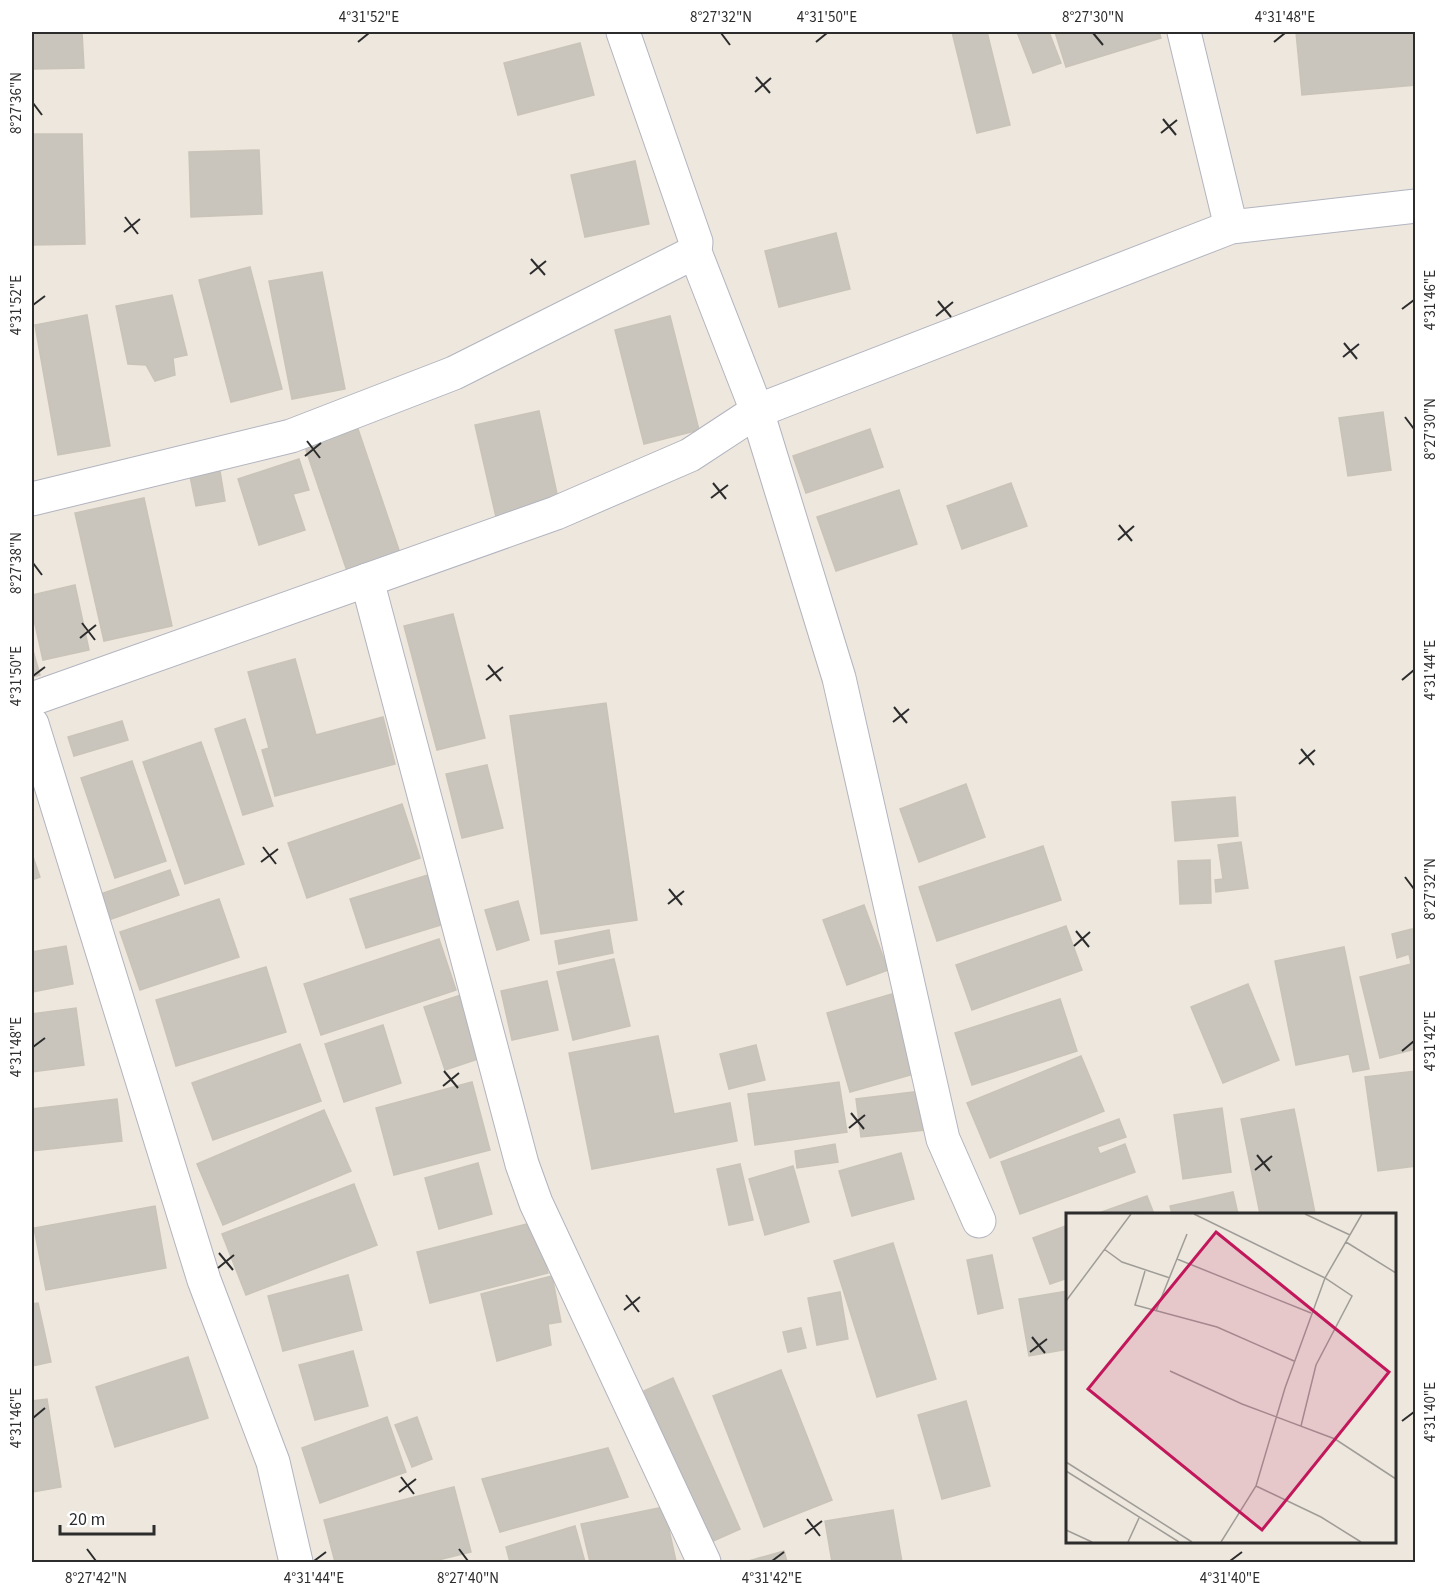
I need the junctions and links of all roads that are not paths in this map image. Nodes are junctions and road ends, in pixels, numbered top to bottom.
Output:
1 (623, 32) edge
2 (1184, 32) edge
3 (1416, 206) edge
4 (1231, 226) junction
5 (695, 252) junction
6 (757, 411) junction
7 (32, 500) edge
8 (367, 580) junction
9 (32, 699) edge
10 (32, 724) edge
11 (979, 1221) dead end
12 (296, 1563) edge
13 (704, 1563) edge

1 - 5 street
2 - 4 street
3 - 4 street
4 - 6 street
5 - 6 street
5 - 7 street
6 - 8 street
6 - 11 street
8 - 9 street
8 - 13 street
10 - 12 street

